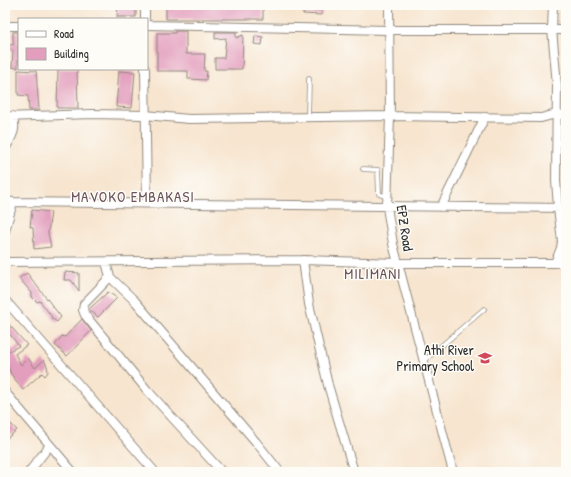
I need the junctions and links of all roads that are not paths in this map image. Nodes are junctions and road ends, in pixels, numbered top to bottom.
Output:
1 (145, 5) edge
2 (389, 5) edge
3 (553, 5) edge
4 (146, 18) edge
5 (148, 25) edge
6 (5, 26) edge
7 (18, 26) edge
8 (552, 29) junction
9 (388, 30) junction
10 (566, 30) edge
11 (146, 70) edge
12 (309, 78) dead end
13 (556, 114) junction
14 (145, 115) junction
15 (566, 115) edge
16 (390, 116) junction
17 (9, 117) edge
18 (308, 117) junction
19 (485, 117) junction
20 (5, 149) edge
21 (363, 169) dead end
22 (388, 197) junction
23 (9, 202) edge
24 (147, 203) junction
25 (388, 207) junction
26 (441, 207) junction
27 (562, 208) edge
28 (5, 231) edge
29 (303, 260) junction
30 (5, 262) edge
31 (106, 262) junction
32 (398, 263) junction
33 (555, 263) junction
34 (566, 263) edge
35 (110, 276) junction
36 (5, 300) edge
37 (484, 309) dead end
38 (424, 362) junction
39 (5, 392) edge
40 (50, 446) junction
41 (29, 472) edge
42 (73, 472) edge
43 (155, 472) edge
44 (222, 472) edge
45 (280, 472) edge
46 (354, 472) edge
47 (453, 472) edge

1 - 4 street
2 - 9 street, EPZ Road
3 - 8 street
5 - 9 street
6 - 7 street
8 - 9 street
8 - 10 street
8 - 13 street
9 - 16 street, EPZ Road
11 - 14 street
12 - 18 lane
13 - 15 street
13 - 19 street
13 - 27 street
14 - 17 street
14 - 18 street
14 - 24 street
16 - 18 street
16 - 19 street
16 - 22 street, EPZ Road
17 - 20 street
19 - 26 street
21 - 22 lane
22 - 25 street, EPZ Road
23 - 24 street
23 - 28 street
24 - 25 street
25 - 26 street
25 - 32 street, EPZ Road
26 - 27 street
27 - 33 street
29 - 31 street
29 - 32 street
29 - 46 street
30 - 31 street
31 - 35 street
32 - 33 street
32 - 38 street, EPZ Road
33 - 34 street
35 - 44 street
35 - 45 street
36 - 43 street
37 - 38 lane
38 - 47 street, EPZ Road
39 - 40 street
40 - 41 street
40 - 42 street

